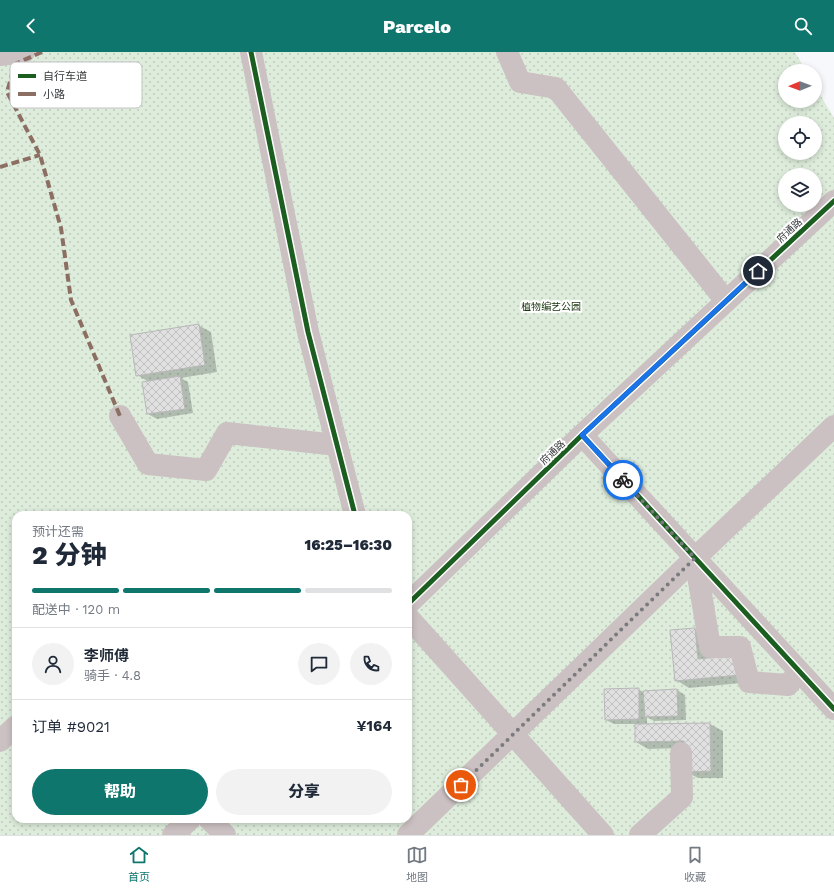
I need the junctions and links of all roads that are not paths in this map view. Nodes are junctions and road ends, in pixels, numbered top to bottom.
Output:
1 (24, 52) edge
2 (251, 52) edge
3 (507, 52) edge
4 (0, 55) edge
5 (834, 200) edge
6 (726, 301) junction
7 (120, 416) dead end
8 (834, 426) edge
9 (582, 435) junction
10 (337, 445) junction
11 (354, 511) edge
12 (695, 558) junction
13 (412, 600) edge
14 (412, 621) edge
15 (799, 672) junction
16 (834, 709) edge
17 (12, 730) edge
18 (513, 734) junction
19 (0, 741) edge
20 (682, 754) dead end
21 (186, 823) edge
22 (213, 823) edge
23 (173, 835) edge
24 (225, 835) edge
25 (408, 835) edge
26 (603, 835) edge
27 (640, 835) edge

1 - 4 street
2 - 10 street
3 - 6 street
5 - 6 street, 府通路
6 - 9 street, 府通路
7 - 10 street
8 - 12 street
9 - 12 street
9 - 13 street, 府通路
10 - 11 street
12 - 15 street
12 - 15 street
12 - 18 street
14 - 18 street
15 - 16 street
17 - 19 street
18 - 25 street
18 - 26 street
20 - 27 street
21 - 23 street
22 - 24 street

